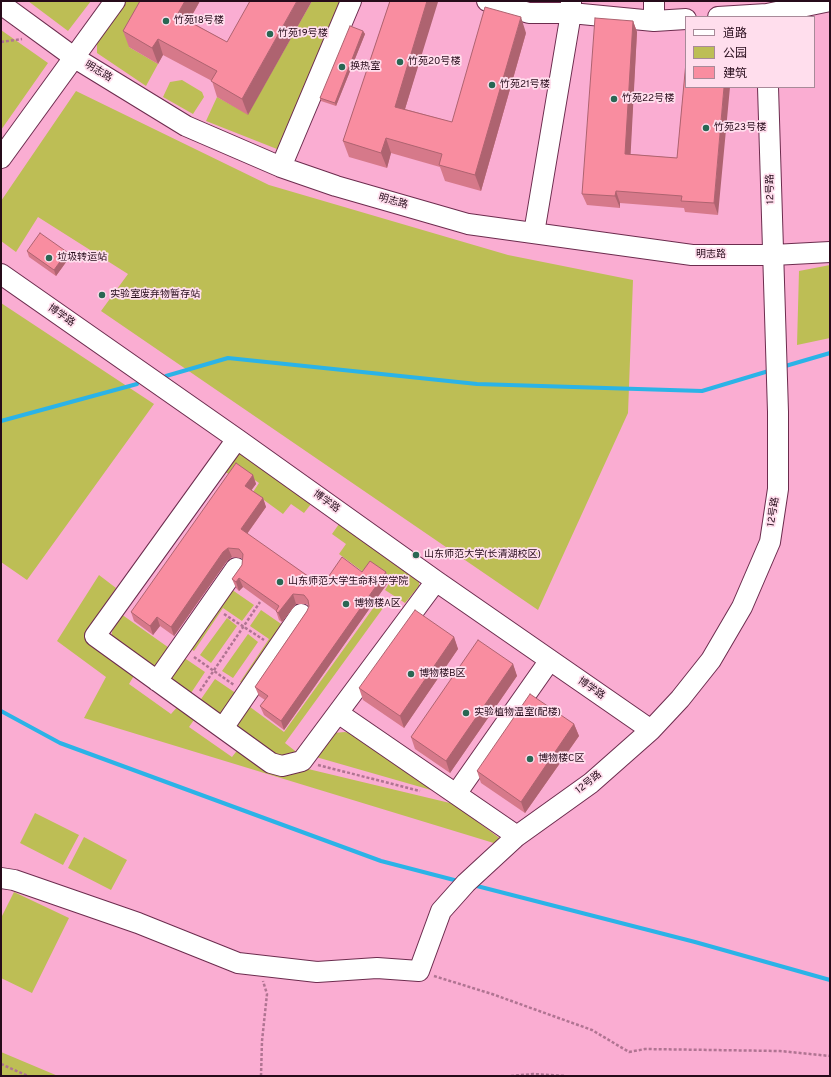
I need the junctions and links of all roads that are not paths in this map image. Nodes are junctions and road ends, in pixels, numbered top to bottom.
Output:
1 (115, 1) edge
2 (351, 1) edge
3 (487, 1) edge
4 (654, 1) edge
5 (830, 1) edge
6 (1, 4) edge
7 (571, 7) edge
8 (766, 11) edge
9 (726, 16) edge
10 (685, 19) edge
11 (654, 21) junction
12 (75, 58) junction
13 (768, 88) edge
14 (1, 158) edge
15 (281, 167) junction
16 (534, 233) junction
17 (830, 252) edge
18 (773, 255) junction
19 (1, 274) edge
20 (237, 439) junction
21 (236, 568) dead end
22 (436, 581) junction
23 (301, 614) dead end
24 (550, 660) junction
25 (158, 681) junction
26 (338, 713) junction
27 (222, 728) junction
28 (651, 730) junction
29 (456, 794) junction
30 (517, 836) junction
31 (1, 878) edge

1 - 12 street
2 - 15 street
3 - 7 street
4 - 11 street
5 - 8 street
6 - 12 street, 明志路
7 - 11 street
7 - 16 street
8 - 9 street
10 - 11 street
12 - 14 street
12 - 15 street, 明志路
13 - 18 street, 12号路
15 - 16 street, 明志路
16 - 18 street, 明志路
17 - 18 street, 明志路
18 - 28 street, 12号路
19 - 20 street, 博学路
20 - 22 street, 博学路
20 - 25 street
21 - 25 street
22 - 24 street, 博学路
22 - 26 street
23 - 27 street
24 - 28 street, 博学路
24 - 29 street
25 - 27 street
26 - 27 street
26 - 29 street
28 - 30 street, 12号路
29 - 30 street
30 - 31 street, 12号路

